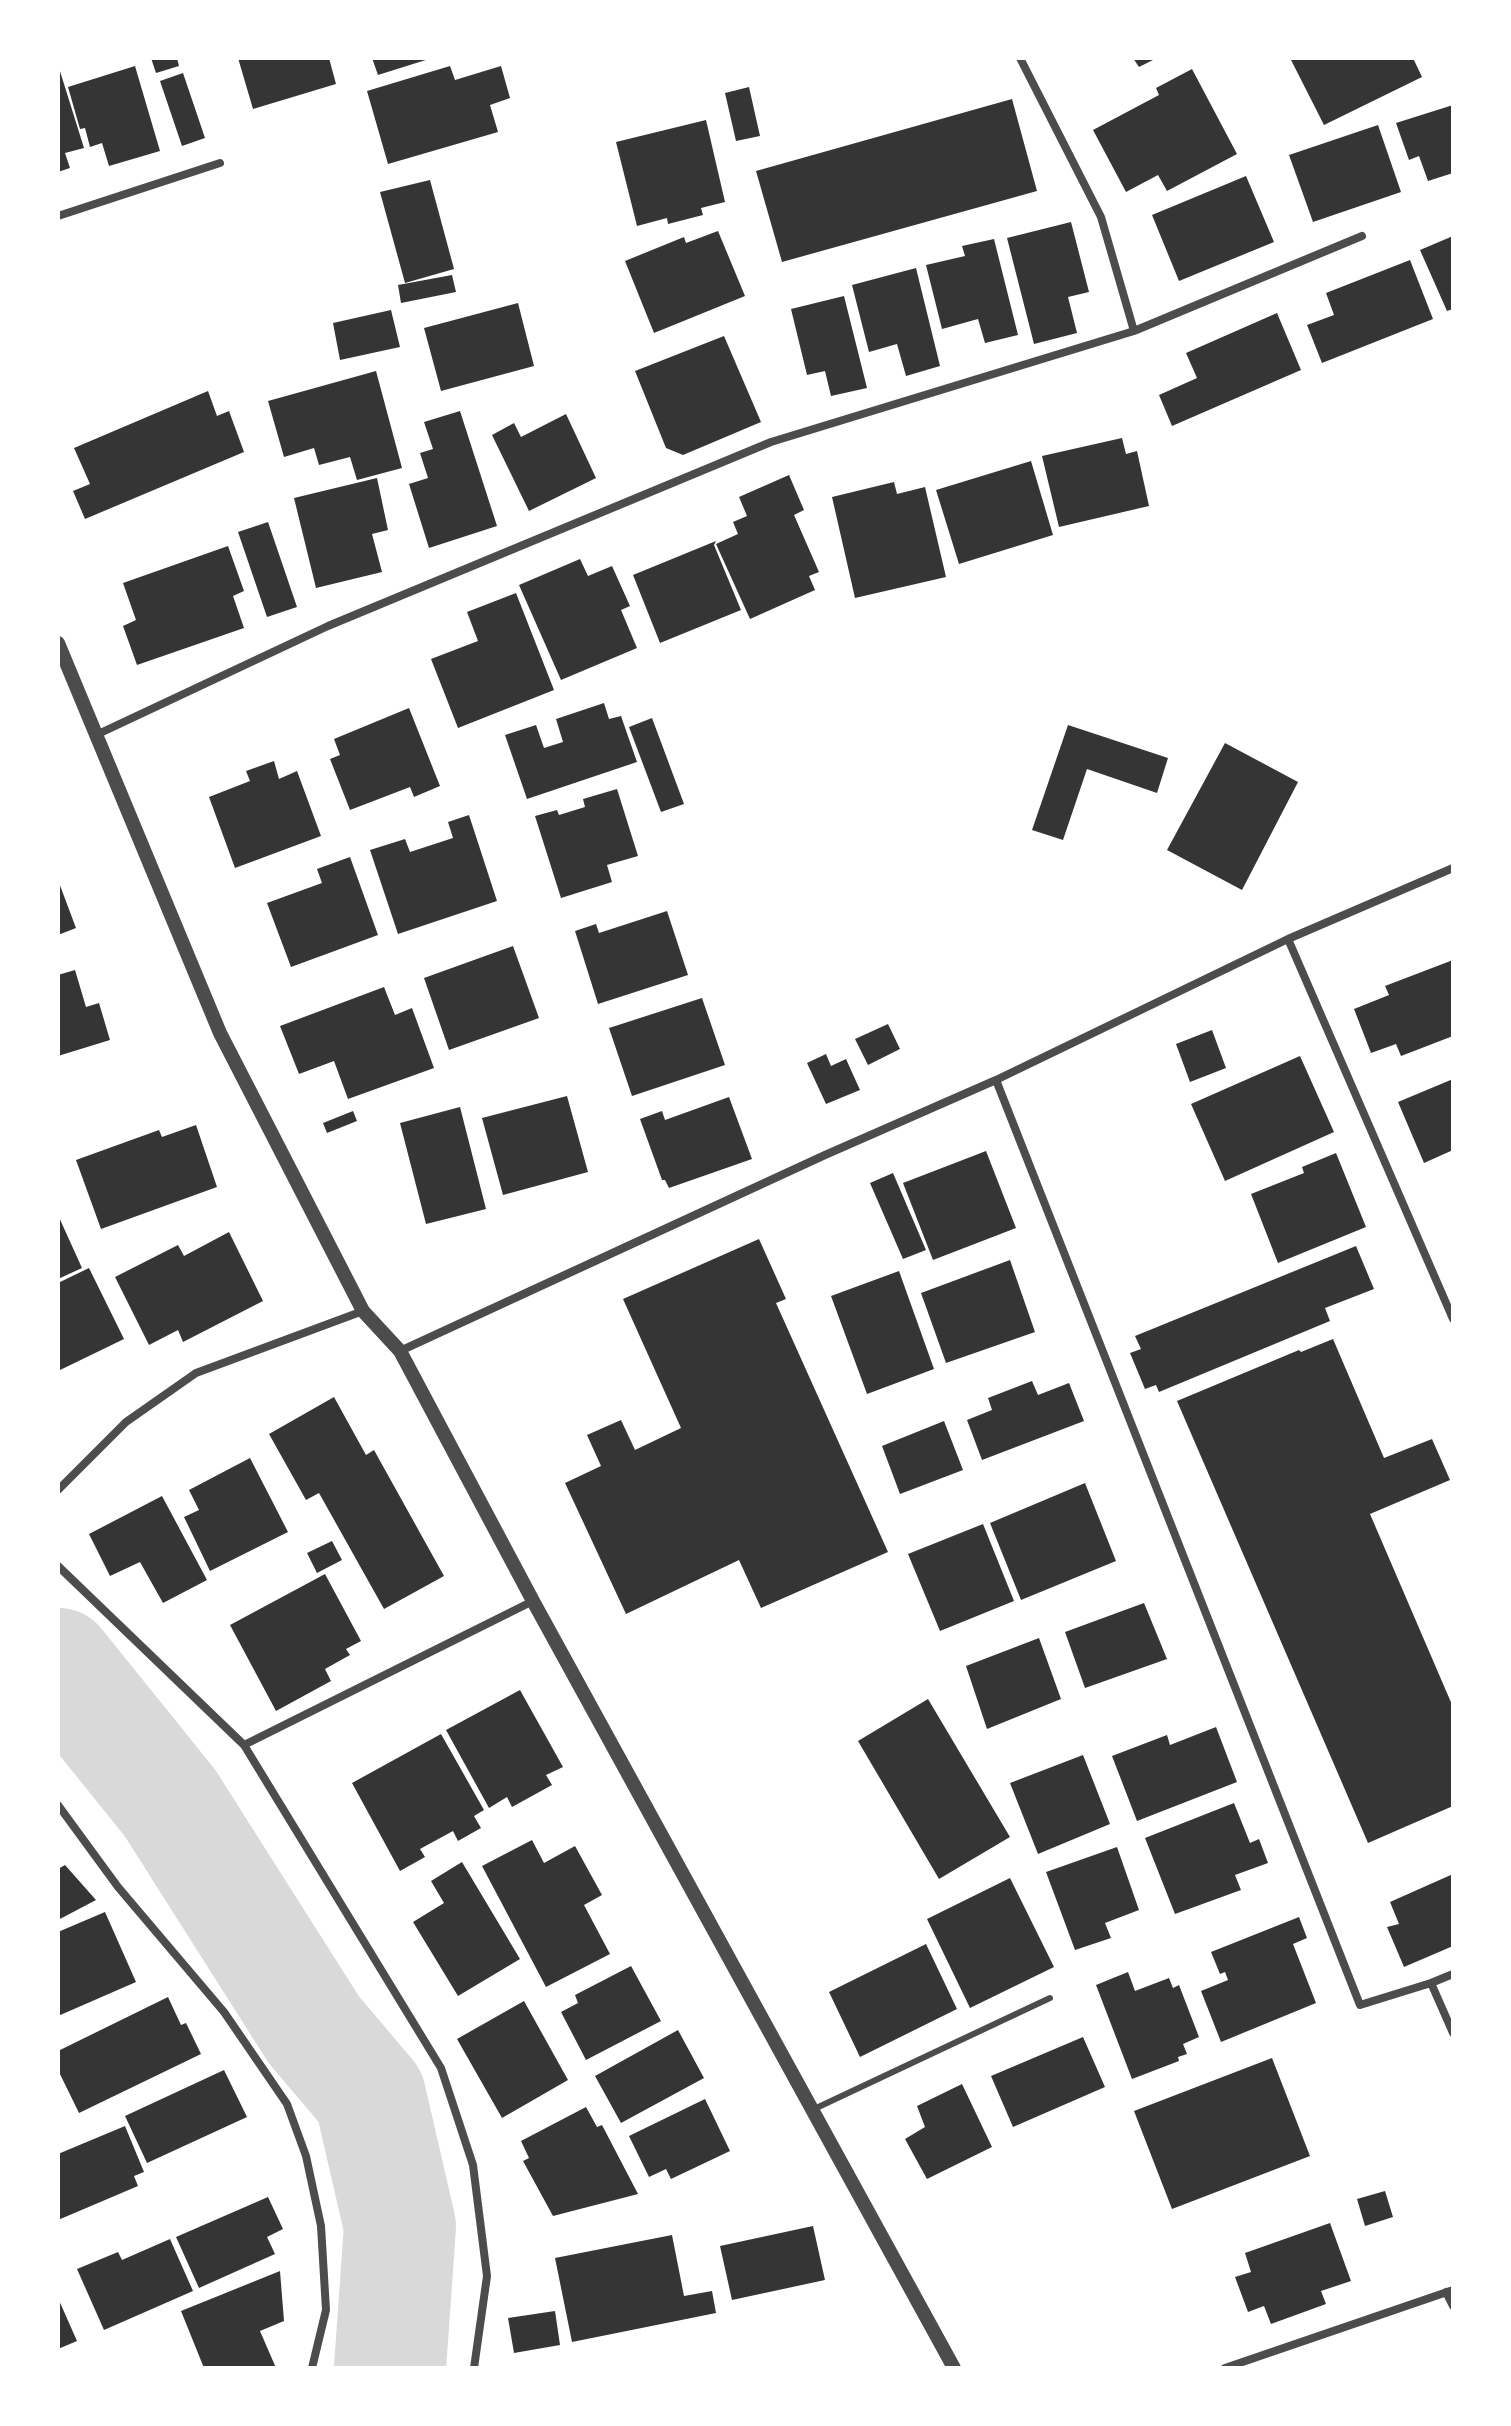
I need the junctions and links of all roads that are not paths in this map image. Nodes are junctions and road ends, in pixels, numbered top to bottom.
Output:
1 (1020, 58) edge
2 (220, 163) dead end
3 (58, 216) edge
4 (1362, 236) dead end
5 (1134, 331) junction
6 (58, 643) edge
7 (96, 735) junction
8 (1453, 868) edge
9 (1288, 939) junction
10 (996, 1080) junction
11 (363, 1311) junction
12 (1453, 1319) edge
13 (400, 1351) junction
14 (58, 1490) edge
15 (58, 1566) edge
16 (533, 1601) junction
17 (244, 1745) junction
18 (58, 1805) edge
19 (1453, 1974) edge
20 (1431, 1983) junction
21 (1050, 1998) dead end
22 (1453, 2033) edge
23 (812, 2110) junction
24 (1450, 2291) edge
25 (1453, 2306) edge
26 (312, 2368) edge
27 (474, 2368) edge
28 (954, 2368) edge
29 (1225, 2368) edge

1 - 5 street
2 - 3 street
4 - 5 street
5 - 7 street
6 - 7 street
7 - 11 street
8 - 9 street
9 - 10 street
9 - 12 street
10 - 13 street
10 - 20 street
11 - 13 street
11 - 14 street
13 - 16 street
15 - 17 street
16 - 17 street
16 - 23 street
17 - 27 street
18 - 26 street
19 - 20 street
20 - 22 street
21 - 23 lane
23 - 28 street
24 - 25 street
24 - 29 street

